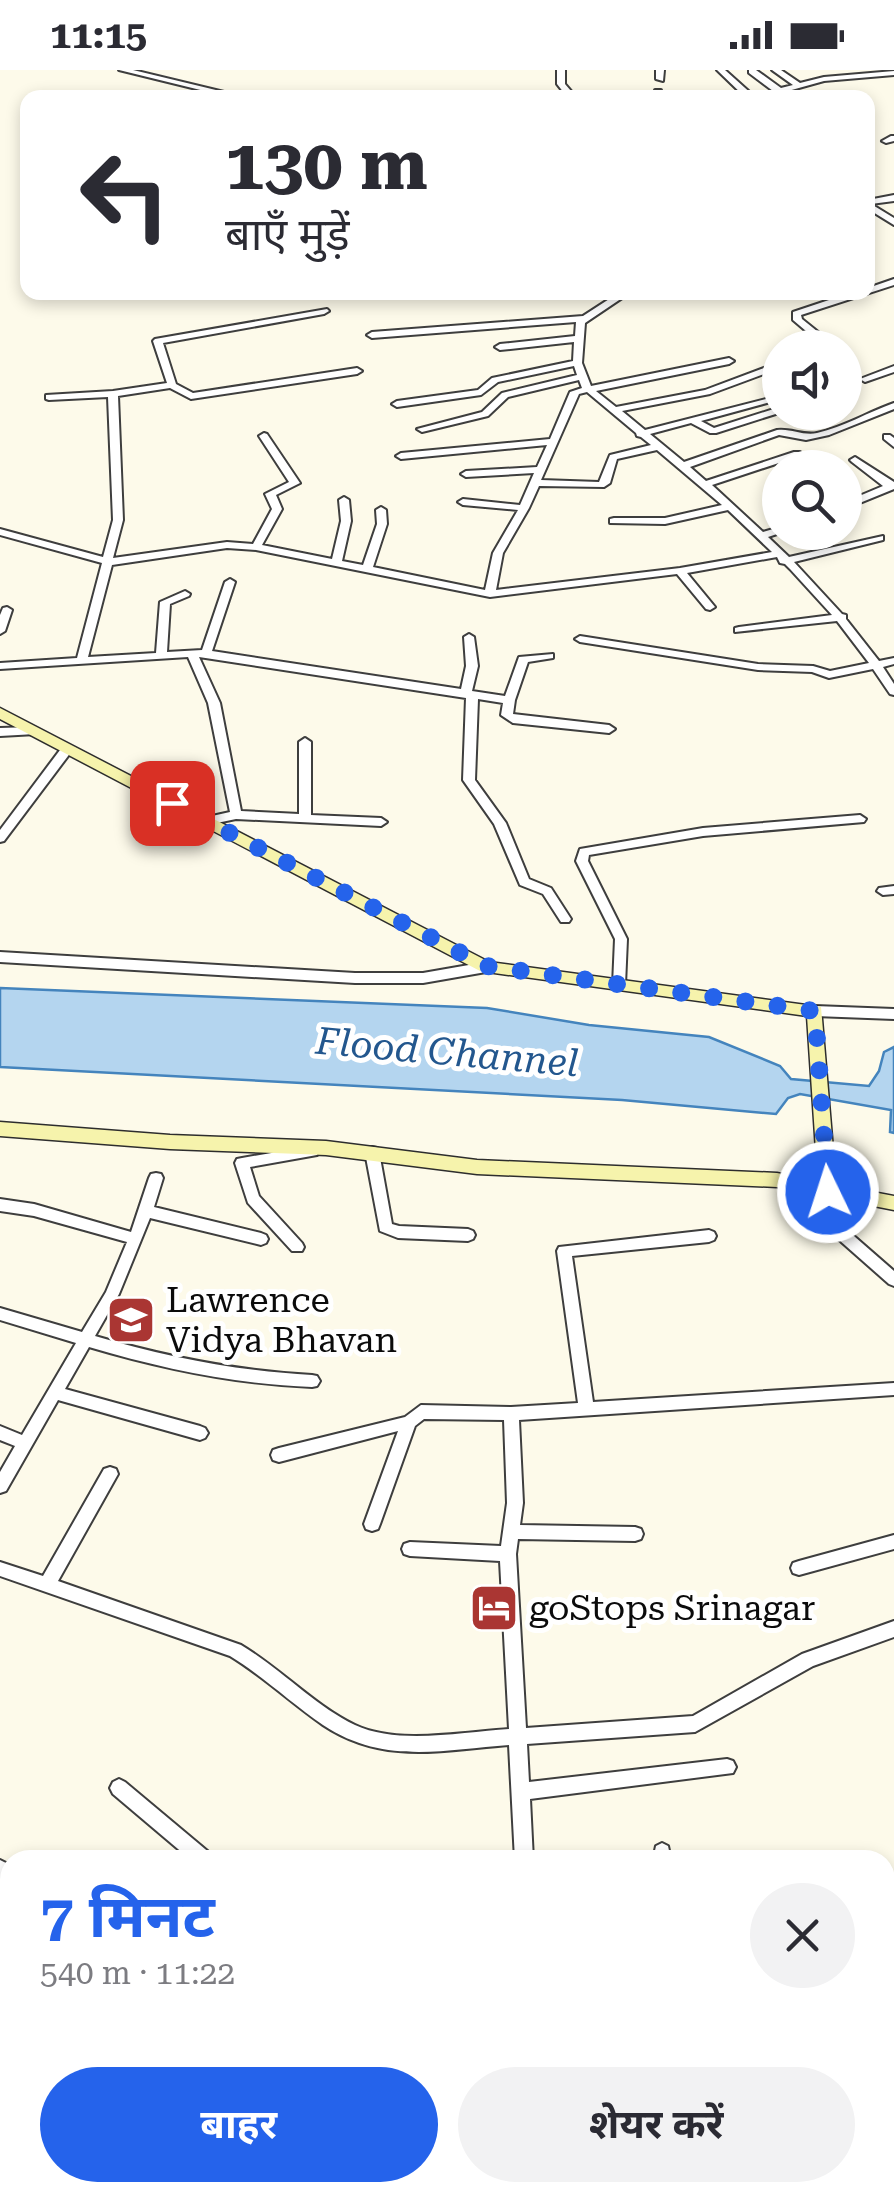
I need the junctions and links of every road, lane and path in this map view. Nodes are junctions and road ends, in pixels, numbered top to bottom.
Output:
1 (124, 70) edge
2 (721, 70) edge
3 (776, 70) edge
4 (826, 70) edge
5 (752, 71) edge
6 (894, 73) edge
7 (840, 76) junction
8 (798, 85) junction
9 (210, 90) edge
10 (745, 90) edge
11 (776, 90) joint
12 (613, 300) edge
13 (839, 300) edge
14 (324, 310) dead end
15 (583, 318) junction
16 (812, 330) edge
17 (372, 335) dead end
18 (576, 340) junction
19 (500, 346) dead end
20 (729, 360) dead end
21 (577, 363) junction
22 (894, 369) edge
23 (356, 371) dead end
24 (762, 372) edge
25 (580, 377) junction
26 (865, 379) dead end
27 (172, 385) junction
28 (587, 388) junction
29 (113, 394) junction
30 (48, 397) dead end
31 (762, 402) edge
32 (397, 404) dead end
33 (894, 406) edge
34 (614, 410) junction
35 (762, 416) edge
36 (694, 421) junction
37 (422, 429) dead end
38 (640, 434) junction
39 (264, 436) dead end
40 (555, 441) junction
41 (656, 447) junction
42 (401, 456) dead end
43 (682, 466) junction
44 (762, 466) edge
45 (862, 466) edge
46 (541, 470) junction
47 (466, 474) dead end
48 (536, 483) junction
49 (704, 485) junction
50 (888, 488) edge
51 (862, 499) edge
52 (344, 500) dead end
53 (894, 501) edge
54 (462, 502) dead end
55 (728, 507) junction
56 (524, 508) junction
57 (381, 510) dead end
58 (614, 521) dead end
59 (0, 532) edge
60 (762, 535) edge
61 (759, 536) junction
62 (879, 538) dead end
63 (256, 547) junction
64 (780, 557) junction
65 (337, 561) junction
66 (110, 562) junction
67 (368, 567) junction
68 (680, 571) junction
69 (230, 582) dead end
70 (185, 594) dead end
71 (490, 594) junction
72 (710, 606) dead end
73 (6, 610) dead end
74 (842, 617) junction
75 (739, 630) dead end
76 (0, 631) edge
77 (469, 637) dead end
78 (580, 638) dead end
79 (199, 653) junction
80 (161, 654) junction
81 (549, 656) dead end
82 (82, 660) junction
83 (894, 662) edge
84 (0, 666) edge
85 (878, 666) junction
86 (894, 692) edge
87 (468, 695) junction
88 (509, 700) junction
89 (0, 713) edge
90 (608, 729) dead end
91 (32, 730) junction
92 (0, 732) edge
93 (304, 742) dead end
94 (67, 749) junction
95 (236, 814) junction
96 (305, 818) junction
97 (860, 819) dead end
98 (207, 821) junction
99 (381, 822) dead end
100 (0, 838) edge
101 (565, 918) dead end
102 (0, 957) edge
103 (486, 966) junction
104 (619, 985) junction
105 (894, 1014) edge
106 (815, 1017) junction
107 (0, 1129) edge
108 (327, 1148) junction
109 (372, 1152) junction
110 (156, 1178) dead end
111 (827, 1183) junction
112 (894, 1203) edge
113 (0, 1205) edge
114 (146, 1211) junction
115 (826, 1220) dead end
116 (468, 1234) dead end
117 (710, 1236) dead end
118 (136, 1239) junction
119 (260, 1239) dead end
120 (298, 1247) dead end
121 (894, 1280) edge
122 (0, 1314) edge
123 (84, 1342) junction
124 (312, 1380) dead end
125 (894, 1389) edge
126 (53, 1392) junction
127 (586, 1409) junction
128 (510, 1414) junction
129 (409, 1422) junction
130 (0, 1432) edge
131 (200, 1433) dead end
132 (25, 1442) junction
133 (279, 1455) dead end
134 (110, 1474) dead end
135 (0, 1486) edge
136 (372, 1524) dead end
137 (512, 1532) junction
138 (635, 1534) dead end
139 (894, 1542) edge
140 (410, 1549) dead end
141 (508, 1554) junction
142 (799, 1568) dead end
143 (0, 1569) edge
144 (47, 1585) junction
145 (894, 1629) edge
146 (515, 1739) junction
147 (727, 1767) dead end
148 (118, 1788) dead end
149 (519, 1792) junction
150 (193, 1850) edge
151 (523, 1850) edge

1 - 9 street
2 - 10 street
3 - 8 street
4 - 7 street
5 - 11 street
6 - 7 street
7 - 8 street
8 - 11 street
12 - 15 street
13 - 16 street
14 - 27 street
15 - 17 street
15 - 18 street
18 - 19 street
18 - 21 street
20 - 28 street
21 - 25 street
21 - 32 street
22 - 26 street
23 - 27 street
24 - 34 street
25 - 28 street
25 - 37 street
27 - 29 street
28 - 34 street
28 - 40 street
29 - 30 street
29 - 66 street
31 - 36 street
33 - 43 street
34 - 38 street
35 - 36 street
36 - 38 street
38 - 41 street
39 - 63 street
40 - 42 street
40 - 46 street
41 - 43 street
41 - 48 street
43 - 49 street
44 - 49 street
45 - 50 street
46 - 47 street
46 - 48 street
48 - 56 street
49 - 55 street
50 - 51 street
50 - 53 street
52 - 65 street
54 - 56 street
55 - 58 street
55 - 61 street
56 - 71 street
57 - 67 street
59 - 66 street
60 - 61 street
61 - 64 street
62 - 64 street
63 - 65 street
63 - 66 street
64 - 68 street
64 - 74 street
65 - 67 street
66 - 82 street
67 - 71 street
68 - 71 street
68 - 72 street
69 - 79 street
70 - 80 street
73 - 76 street
74 - 75 street
74 - 85 street
77 - 87 street
78 - 85 street
79 - 80 street
79 - 87 street
79 - 95 street
80 - 82 street
81 - 88 street
82 - 84 street
83 - 85 street
85 - 86 street
87 - 88 street
87 - 101 street
88 - 90 street
89 - 91 main road
91 - 92 street
91 - 94 main road
93 - 96 street
94 - 98 main road
94 - 100 street
95 - 96 street
95 - 98 street
96 - 99 street
97 - 104 street
98 - 103 main road
102 - 103 street
103 - 104 main road
104 - 106 main road
105 - 106 street
106 - 111 main road
107 - 108 main road
108 - 109 main road
108 - 120 street
109 - 111 main road
109 - 116 street
110 - 114 street
111 - 112 main road
113 - 118 street
114 - 118 street
114 - 119 street
115 - 121 street
117 - 127 street
118 - 123 street
122 - 123 street
123 - 124 street
123 - 126 street
125 - 127 street
126 - 131 street
126 - 132 street
127 - 128 street
128 - 129 street
128 - 137 street
129 - 133 street
129 - 136 street
130 - 132 street
132 - 135 street
134 - 144 street
137 - 138 street
137 - 141 street
139 - 142 street
140 - 141 street
141 - 146 street
143 - 144 street
144 - 146 street
145 - 146 street
146 - 149 street
147 - 149 street
148 - 150 street
149 - 151 street

